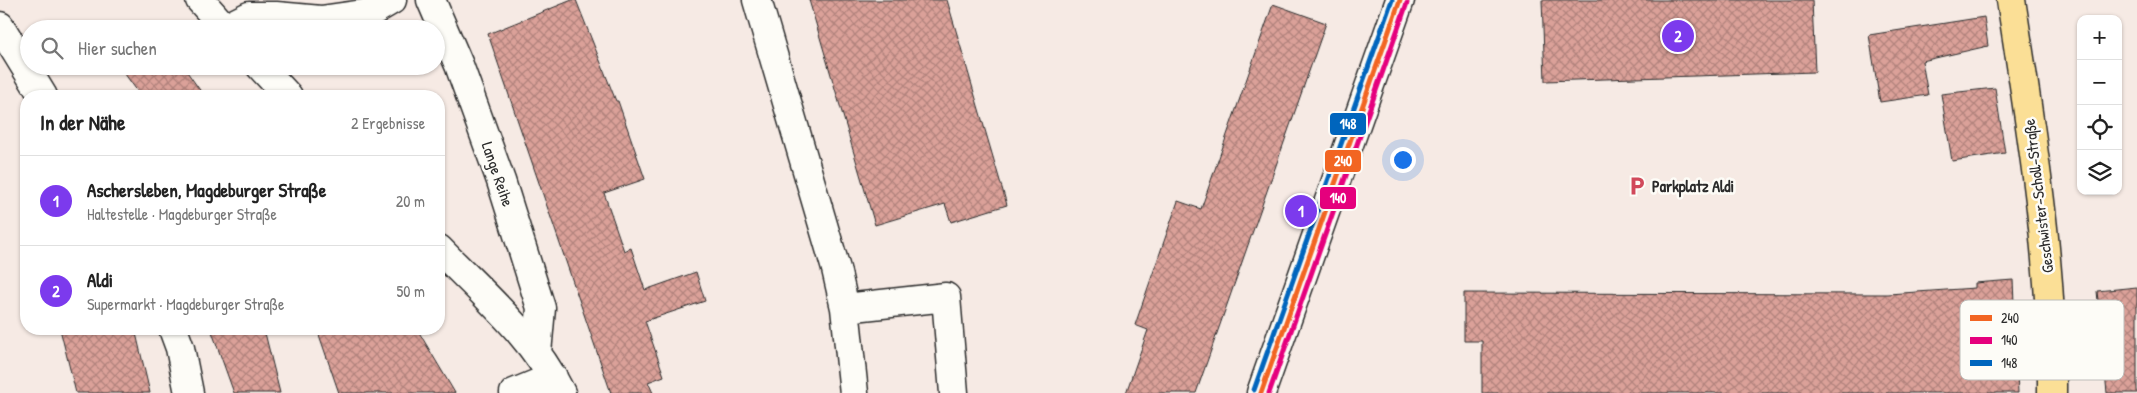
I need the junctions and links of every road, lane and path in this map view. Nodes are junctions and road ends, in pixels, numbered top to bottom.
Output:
1 (200, 0) edge
2 (392, 0) edge
3 (431, 0) edge
4 (757, 0) edge
5 (1400, 0) edge
6 (2011, 0) edge
7 (217, 20) edge
8 (242, 20) edge
9 (321, 20) edge
10 (321, 20) edge
11 (440, 20) edge
12 (0, 26) edge
13 (445, 32) edge
14 (20, 59) edge
15 (30, 75) edge
16 (268, 75) edge
17 (39, 90) edge
18 (282, 90) edge
19 (445, 255) edge
20 (2048, 300) edge
21 (845, 308) junction
22 (175, 335) edge
23 (538, 353) junction
24 (2051, 380) edge
25 (557, 385) edge
26 (189, 393) edge
27 (514, 393) edge
28 (854, 393) edge
29 (954, 393) edge
30 (1261, 393) edge
31 (2052, 393) edge

1 - 7 street
2 - 9 street
3 - 11 street, Lange Reihe
4 - 21 street
5 - 30 street
6 - 20 main road, Geschwister-Scholl-Straße
8 - 10 street
12 - 14 street
13 - 23 street, Lange Reihe
15 - 17 street
16 - 18 street
19 - 23 street
21 - 28 street
21 - 29 street
22 - 26 street
23 - 25 street
24 - 31 main road, Geschwister-Scholl-Straße
25 - 27 street

